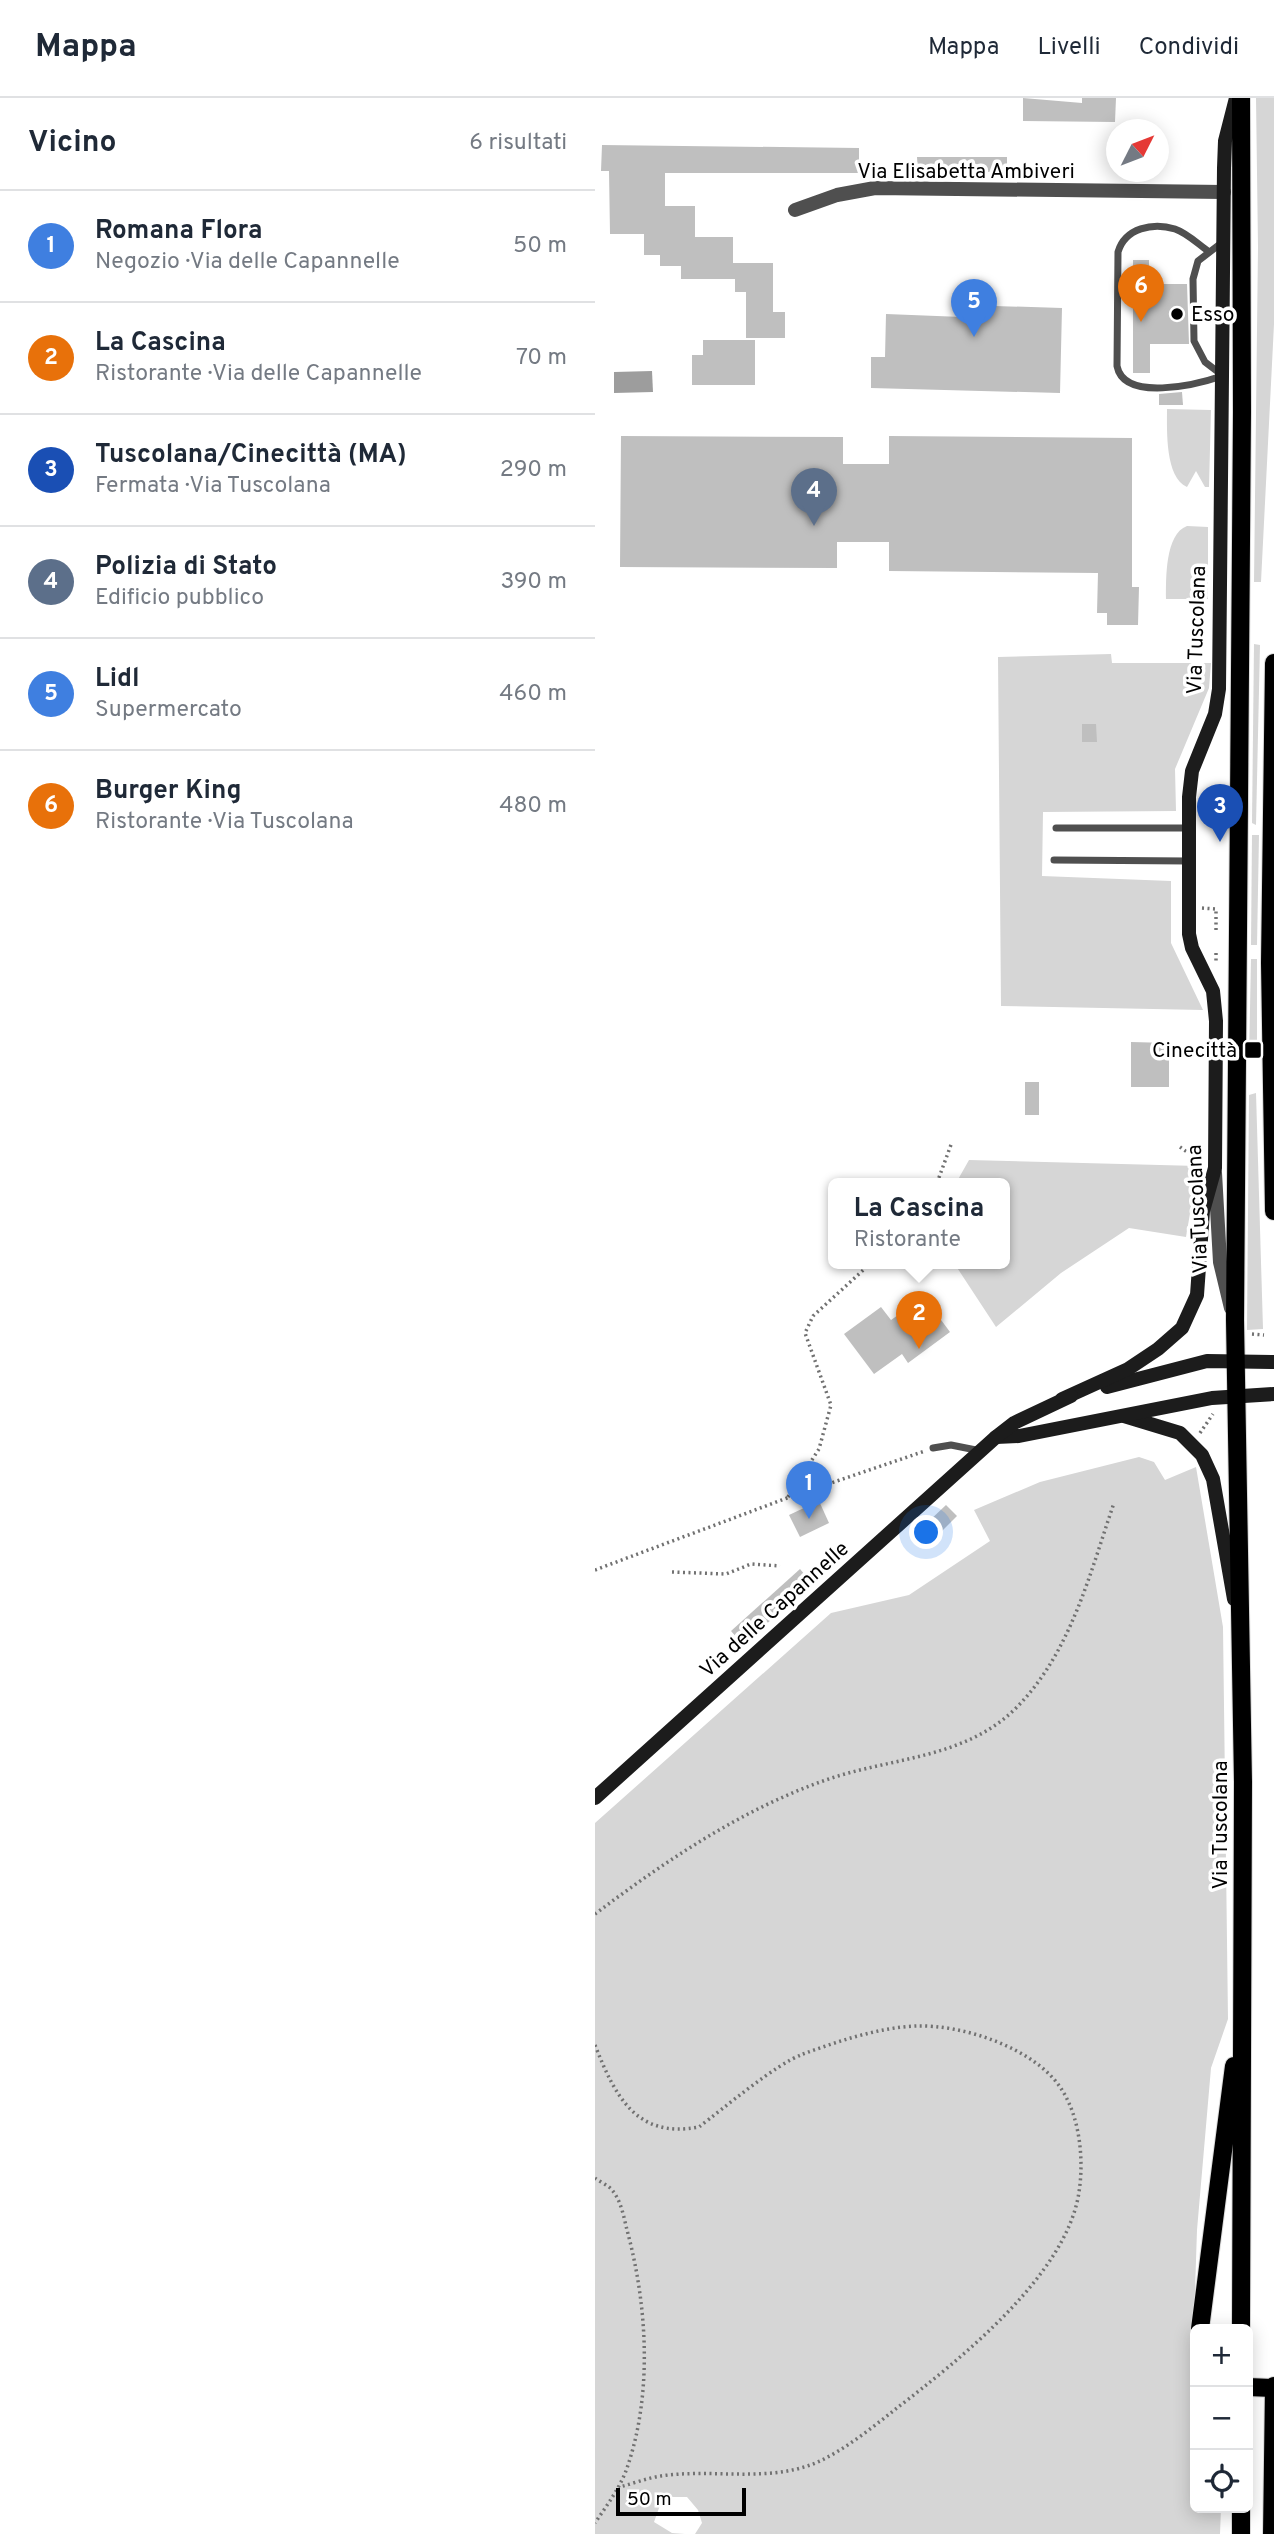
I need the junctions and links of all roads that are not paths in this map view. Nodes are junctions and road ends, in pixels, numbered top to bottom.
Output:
1 (1239, 98) edge
2 (1224, 192) junction
3 (795, 210) dead end
4 (1224, 240) junction
5 (1208, 251) junction
6 (1222, 376) junction
7 (1274, 663) edge
8 (1056, 828) dead end
9 (1189, 828) junction
10 (1054, 860) dead end
11 (1188, 861) junction
12 (1215, 1168) junction
13 (1274, 1211) edge
14 (1235, 1320) junction
15 (1236, 1360) junction
16 (1274, 1362) edge
17 (1274, 1394) edge
18 (1236, 1395) junction
19 (1062, 1399) junction
20 (1119, 1415) junction
21 (996, 1437) junction
22 (933, 1448) road end
23 (982, 1451) junction
24 (1240, 1631) junction
25 (595, 1798) edge
26 (1244, 2003) junction
27 (1202, 2324) edge
28 (1241, 2324) edge
29 (1253, 2387) edge
30 (1274, 2387) edge
31 (1273, 2475) edge
32 (1241, 2513) edge
33 (1241, 2534) edge
34 (1272, 2534) edge

1 - 2 street, Via Tuscolana
1 - 14 main road, Via Tuscolana
2 - 3 street, Via Elisabetta Ambiveri
2 - 4 street, Via Tuscolana
4 - 5 lane
4 - 6 street, Via Tuscolana
5 - 6 lane
5 - 6 lane
6 - 9 street, Via Tuscolana
7 - 13 main road
8 - 9 lane
9 - 11 street, Via Tuscolana
10 - 11 lane
11 - 12 street, Via Tuscolana
12 - 14 street, Via Tuscolana
12 - 19 street
14 - 15 main road, Via Tuscolana
15 - 16 street, Via delle Capannelle
15 - 18 main road, Via Tuscolana
15 - 19 street, Via delle Capannelle
17 - 18 street
18 - 20 street
18 - 24 main road, Via Tuscolana
19 - 21 street, Via delle Capannelle
20 - 21 street
20 - 24 street
21 - 23 street, Via delle Capannelle
22 - 23 lane
23 - 25 street, Via delle Capannelle
24 - 26 main road, Via Tuscolana
26 - 27 main road
26 - 28 main road, Via Tuscolana
29 - 30 main road
30 - 31 main road
31 - 34 main road
32 - 33 main road

